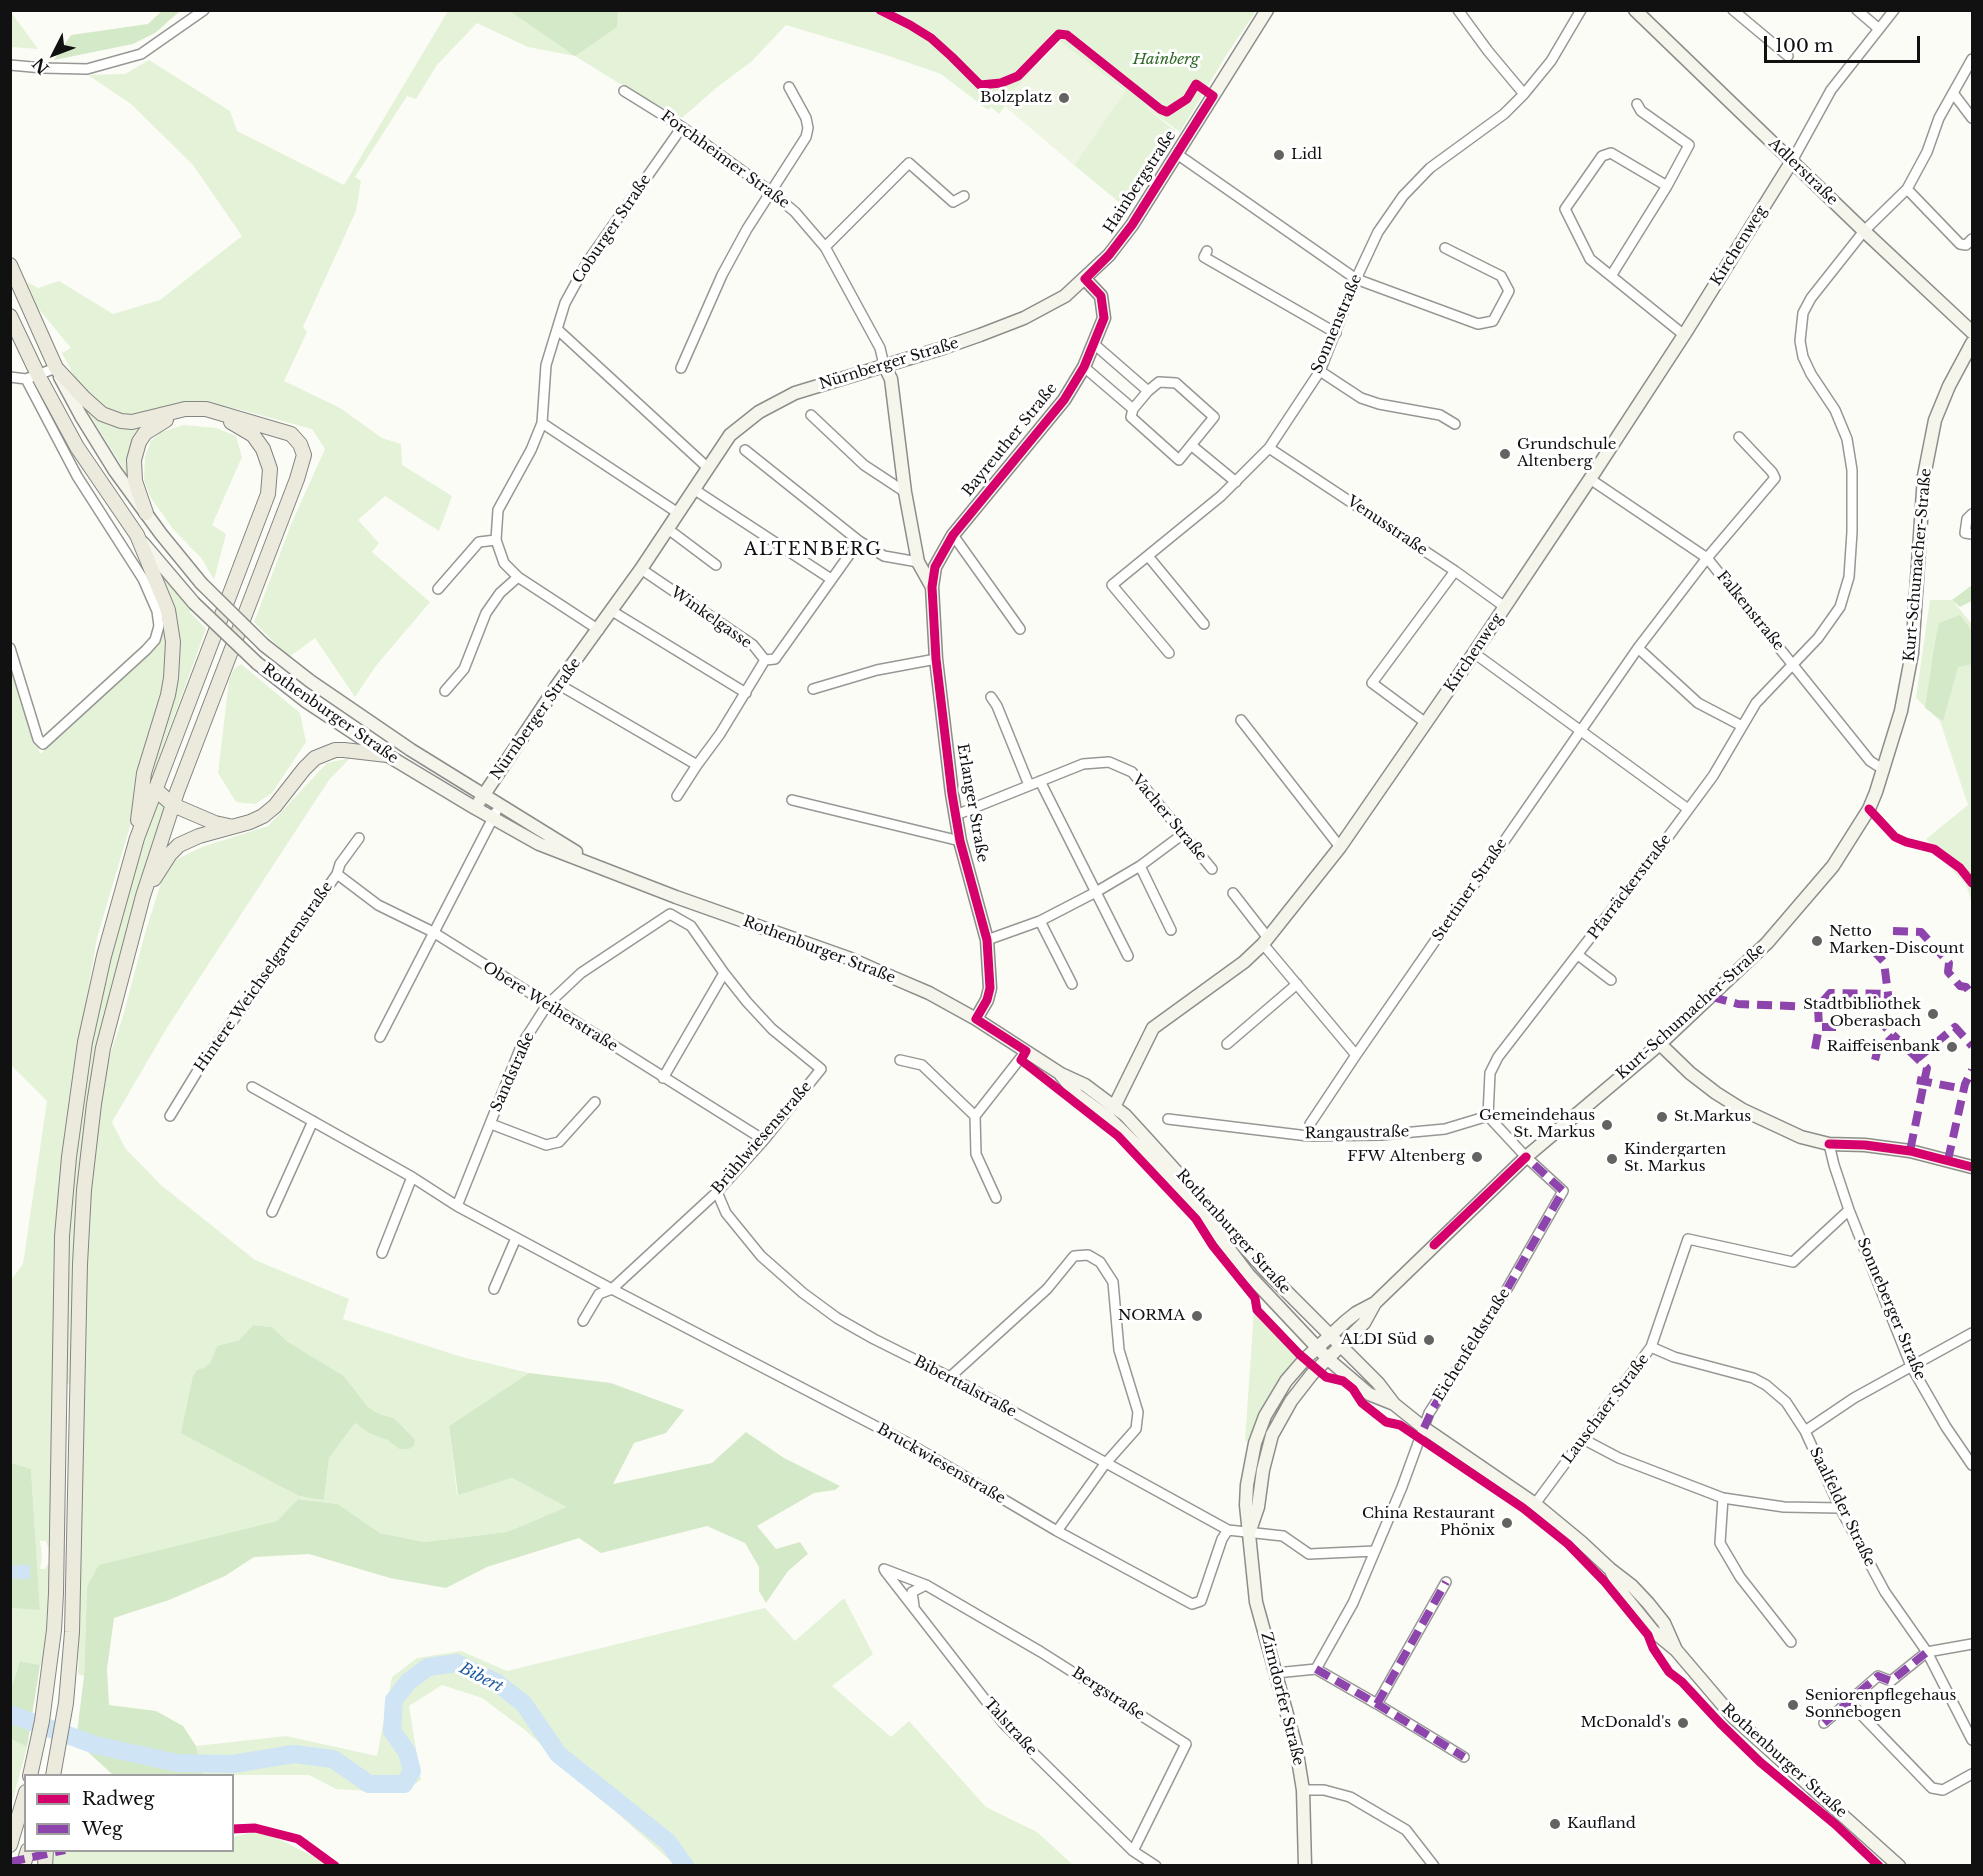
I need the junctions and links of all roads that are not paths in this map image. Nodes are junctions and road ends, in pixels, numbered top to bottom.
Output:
1 (204, 10) edge
2 (1267, 10) edge
3 (1458, 10) edge
4 (1581, 10) edge
5 (1635, 10) edge
6 (1733, 10) edge
7 (1857, 10) edge
8 (1894, 10) edge
9 (1880, 29) junction
10 (1788, 56) dead end
11 (1972, 60) edge
12 (10, 65) edge
13 (789, 87) dead end
14 (624, 91) dead end
15 (1953, 93) junction
16 (1524, 94) junction
17 (1637, 105) dead end
18 (1972, 118) edge
19 (682, 128) junction
20 (1177, 154) junction
21 (1792, 161) junction
22 (1667, 186) junction
23 (1907, 189) junction
24 (770, 191) junction
25 (964, 196) dead end
26 (1864, 231) junction
27 (1972, 238) edge
28 (825, 247) junction
29 (1445, 248) dead end
30 (1207, 251) dead end
31 (10, 265) edge
32 (1611, 276) junction
33 (1085, 279) junction
34 (1356, 279) junction
35 (10, 316) edge
36 (556, 329) junction
37 (1972, 332) edge
38 (1336, 333) junction
39 (1684, 335) junction
40 (1972, 343) edge
41 (1094, 344) junction
42 (885, 365) junction
43 (1084, 367) junction
44 (56, 368) junction
45 (681, 368) dead end
46 (1320, 371) junction
47 (10, 377) edge
48 (32, 377) junction
49 (1148, 391) junction
50 (1133, 409) junction
51 (811, 415) dead end
52 (542, 423) junction
53 (1455, 424) dead end
54 (1739, 437) dead end
55 (1191, 445) junction
56 (1269, 448) junction
57 (745, 450) dead end
58 (708, 468) junction
59 (1590, 479) junction
60 (1236, 482) junction
61 (695, 490) junction
62 (905, 492) junction
63 (146, 513) junction
64 (678, 513) junction
65 (1972, 514) edge
66 (668, 529) junction
67 (1972, 534) edge
68 (137, 535) junction
69 (953, 535) junction
70 (496, 540) junction
71 (859, 541) junction
72 (1148, 556) junction
73 (1707, 558) junction
74 (918, 562) junction
75 (716, 565) dead end
76 (641, 569) junction
77 (1455, 571) junction
78 (518, 577) junction
79 (831, 579) junction
80 (932, 587) junction
81 (438, 589) dead end
82 (1505, 607) junction
83 (612, 610) junction
84 (1204, 624) dead end
85 (1020, 629) dead end
86 (598, 630) junction
87 (10, 648) edge
88 (1638, 648) junction
89 (1169, 653) dead end
90 (1474, 653) junction
91 (765, 660) junction
92 (936, 660) junction
93 (1792, 664) junction
94 (558, 684) junction
95 (813, 689) dead end
96 (446, 691) dead end
97 (746, 693) junction
98 (992, 698) dead end
99 (1241, 720) dead end
100 (1426, 723) junction
101 (1742, 726) junction
102 (1579, 730) junction
103 (387, 755) junction
104 (697, 765) junction
105 (1884, 770) junction
106 (1040, 781) junction
107 (1029, 785) junction
108 (155, 789) junction
109 (483, 794) junction
110 (677, 796) dead end
111 (792, 801) dead end
112 (173, 805) junction
113 (500, 805) junction
114 (475, 808) junction
115 (1688, 809) junction
116 (956, 815) junction
117 (493, 819) junction
118 (231, 827) junction
119 (1183, 834) junction
120 (359, 837) dead end
121 (137, 838) junction
122 (960, 841) junction
123 (1340, 847) junction
124 (597, 866) junction
125 (1140, 866) junction
126 (1212, 869) dead end
127 (337, 874) junction
128 (1096, 892) junction
129 (1233, 893) dead end
130 (143, 896) junction
131 (1040, 921) junction
132 (691, 926) joint
133 (1171, 930) dead end
134 (433, 933) junction
135 (987, 940) junction
136 (1266, 941) junction
137 (1578, 955) junction
138 (1128, 956) dead end
139 (724, 973) junction
140 (1611, 980) dead end
141 (1072, 984) dead end
142 (1297, 984) junction
143 (547, 1005) junction
144 (976, 1019) junction
145 (380, 1037) dead end
146 (1227, 1044) dead end
147 (1660, 1044) junction
148 (1026, 1051) junction
149 (1356, 1055) junction
150 (900, 1060) dead end
151 (1061, 1074) junction
152 (663, 1078) junction
153 (252, 1087) dead end
154 (595, 1102) dead end
155 (1114, 1107) junction
156 (170, 1116) dead end
157 (975, 1116) junction
158 (1488, 1116) junction
159 (1168, 1119) dead end
160 (314, 1121) junction
161 (491, 1124) junction
162 (1308, 1136) junction
163 (764, 1140) junction
164 (1829, 1143) junction
165 (1526, 1157) junction
166 (1972, 1167) edge
167 (412, 1177) junction
168 (717, 1192) junction
169 (996, 1198) dead end
170 (457, 1206) junction
171 (1849, 1210) junction
172 (272, 1212) dead end
173 (516, 1238) junction
174 (382, 1253) dead end
175 (494, 1289) dead end
176 (612, 1289) junction
177 (1375, 1303) junction
178 (583, 1321) dead end
179 (1972, 1333) edge
180 (1330, 1336) junction
181 (1341, 1346) junction
182 (1317, 1347) junction
183 (1651, 1347) junction
184 (1328, 1359) junction
185 (1911, 1366) junction
186 (950, 1377) junction
187 (1394, 1404) junction
188 (1424, 1428) junction
189 (1805, 1431) junction
190 (1583, 1439) junction
191 (1105, 1464) junction
192 (1972, 1465) edge
193 (1723, 1498) junction
194 (1535, 1504) junction
195 (1840, 1508) junction
196 (1228, 1530) junction
197 (1057, 1531) junction
198 (1250, 1533) junction
199 (1375, 1551) junction
200 (884, 1569) joint
201 (1446, 1582) dead end
202 (926, 1585) junction
203 (914, 1608) junction
204 (1791, 1642) dead end
205 (1972, 1644) edge
206 (1927, 1652) junction
207 (1316, 1669) junction
208 (1276, 1673) junction
209 (1850, 1702) junction
210 (1377, 1704) junction
211 (1824, 1722) dead end
212 (1972, 1740) edge
213 (1464, 1756) dead end
214 (31, 1772) edge
215 (53, 1774) edge
216 (1972, 1774) edge
217 (1304, 1790) junction
218 (24, 1799) edge
219 (10, 1845) edge
220 (1133, 1851) junction
221 (1156, 1866) edge
222 (1305, 1866) edge
223 (1434, 1866) edge
224 (1899, 1866) edge

1 - 12 street
2 - 20 street, Hainbergstraße
3 - 16 street
4 - 16 street, Sonnenstraße
5 - 21 street, Adlerstraße
6 - 10 street
7 - 9 street
8 - 9 street
9 - 21 street
11 - 15 street, Pfarräckerstraße
13 - 24 street
14 - 19 street, Forchheimer Straße
15 - 18 street
15 - 23 street, Pfarräckerstraße
16 - 34 street, Sonnenstraße
17 - 22 street
19 - 24 street, Forchheimer Straße
19 - 36 street, Coburger Straße
20 - 33 street, Hainbergstraße
20 - 34 street
21 - 26 street, Adlerstraße
21 - 39 street, Kirchenweg
22 - 32 street
22 - 32 street
23 - 26 street, Pfarräckerstraße
23 - 27 street
24 - 28 street, Forchheimer Straße
24 - 45 street
25 - 28 street
26 - 37 street, Adlerstraße
26 - 93 street, Pfarräckerstraße
28 - 42 street, Forchheimer Straße
29 - 34 street
30 - 38 street
31 - 44 main road, Rothenburger Straße
32 - 39 street
33 - 41 street, Bayreuther Straße
33 - 42 street, Nürnberger Straße
34 - 38 street, Sonnenstraße
35 - 48 main road, Rothenburger Straße
36 - 52 street, Coburger Straße
36 - 58 street
38 - 46 street, Sonnenstraße
39 - 59 street, Kirchenweg
40 - 105 street, Kurt-Schumacher-Straße
41 - 43 street, Bayreuther Straße
41 - 49 street
42 - 58 street, Nürnberger Straße
42 - 62 street, Erlanger Straße
43 - 50 street
43 - 69 street, Bayreuther Straße
44 - 48 street
44 - 63 street, Rothenburger Straße
44 - 112 main road
46 - 53 street
46 - 56 street, Sonnenstraße
47 - 48 street
48 - 68 main road, Rothenburger Straße
48 - 87 street, Rothenburger Straße
49 - 50 street
49 - 55 street
50 - 55 street
51 - 62 street
52 - 64 street
52 - 70 street, Coburger Straße
54 - 73 street, Stettiner Straße
55 - 60 street
56 - 60 street, Sonnenstraße
56 - 77 street, Venusstraße
57 - 71 street
58 - 61 street, Nürnberger Straße
59 - 73 street, Falkenstraße
59 - 82 street, Kirchenweg
60 - 72 street, Sonnenstraße
61 - 64 street, Nürnberger Straße
61 - 79 street
62 - 74 street, Erlanger Straße
63 - 108 main road
63 - 109 street, Rothenburger Straße, bridge
64 - 66 street, Nürnberger Straße
65 - 67 street
66 - 75 street
66 - 76 street, Nürnberger Straße
68 - 103 street, Rothenburger Straße, bridge
68 - 121 main road
69 - 80 street, Bayreuther Straße
69 - 85 street
70 - 78 street, Coburger Straße
70 - 81 street
71 - 74 street
71 - 79 street
72 - 84 street
72 - 89 street, Sonnenstraße
73 - 88 street, Stettiner Straße
73 - 93 street, Falkenstraße
74 - 80 street, Erlanger Straße
76 - 83 street, Nürnberger Straße
76 - 91 street, Winkelgasse
77 - 82 street, Venusstraße
77 - 100 street
78 - 86 street
78 - 96 street
79 - 91 street
80 - 92 street, Erlanger Straße
82 - 90 street, Kirchenweg
83 - 86 street, Nürnberger Straße
83 - 97 street
86 - 94 street, Nürnberger Straße
88 - 101 street
88 - 102 street, Stettiner Straße
90 - 100 street, Kirchenweg
90 - 102 street
91 - 97 street, Winkelgasse
92 - 95 street
92 - 116 street, Erlanger Straße
93 - 101 street, Pfarräckerstraße
93 - 105 street, Falkenstraße
94 - 104 street
94 - 109 street, Nürnberger Straße
97 - 104 street, Winkelgasse
98 - 107 street
99 - 123 street
100 - 123 street, Kirchenweg
101 - 115 street, Pfarräckerstraße
102 - 115 street
102 - 149 street, Stettiner Straße
103 - 114 street, Rothenburger Straße
103 - 118 main road
104 - 110 street, Winkelgasse
105 - 147 street, Kurt-Schumacher-Straße
106 - 107 street, Vacher Straße
106 - 119 street, Vacher Straße
106 - 128 street
107 - 116 street, Vacher Straße
108 - 112 main road
108 - 121 main road
109 - 113 street, Rothenburger Straße
109 - 114 street, Nürnberger Straße
111 - 122 street
112 - 118 main road
112 - 130 main road
113 - 117 street
113 - 124 street, Rothenburger Straße
114 - 117 street, Rothenburger Straße
115 - 137 street, Pfarräckerstraße
116 - 122 street, Erlanger Straße
117 - 124 street, Rothenburger Straße
117 - 134 street
118 - 130 main road
119 - 125 street
119 - 126 street, Vacher Straße
120 - 127 street, Hintere Weichselgartenstraße
121 - 214 main road
122 - 135 street, Erlanger Straße
123 - 136 street, Kirchenweg
124 - 144 street, Rothenburger Straße
125 - 128 street
125 - 133 street
127 - 134 street, Obere Weiherstraße
127 - 156 street, Hintere Weichselgartenstraße
128 - 131 street
128 - 138 street
129 - 136 street
130 - 215 main road
131 - 135 street
131 - 141 street
132 - 139 street, Brühlwiesenstraße
132 - 143 street, Sandstraße
134 - 143 street, Obere Weiherstraße
134 - 145 street
135 - 144 street, Erlanger Straße
136 - 142 street
136 - 155 street, Kirchenweg
137 - 140 street
137 - 158 street, Pfarräckerstraße
139 - 152 street
139 - 163 street, Brühlwiesenstraße
142 - 146 street
142 - 149 street
143 - 152 street, Obere Weiherstraße
143 - 161 street, Sandstraße
144 - 148 street, Rothenburger Straße
147 - 164 street
147 - 165 street, Kurt-Schumacher-Straße
148 - 151 street, Rothenburger Straße
148 - 157 street
149 - 162 street, Stettiner Straße
150 - 157 street
151 - 155 street, Rothenburger Straße
151 - 182 street, Rothenburger Straße
152 - 163 street, Obere Weiherstraße
153 - 160 street, Bruckwiesenstraße
154 - 161 street
155 - 180 street, Rothenburger Straße
157 - 169 street
158 - 162 street, Rangaustraße
158 - 165 street
159 - 162 street, Rangaustraße
160 - 167 street, Bruckwiesenstraße
160 - 172 street
161 - 170 street, Sandstraße
163 - 168 street, Brühlwiesenstraße
164 - 166 street
164 - 171 street, Sonneberger Straße
165 - 177 street, Kurt-Schumacher-Straße
165 - 188 street, Eichenfeldstraße
167 - 170 street, Bruckwiesenstraße
167 - 174 street
168 - 176 street, Brühlwiesenstraße
168 - 186 street, Biberttalstraße
170 - 173 street, Bruckwiesenstraße
171 - 183 street, Lauschaer Straße
171 - 185 street, Sonneberger Straße
173 - 175 street
173 - 176 street, Bruckwiesenstraße
176 - 178 street
176 - 197 street, Bruckwiesenstraße
177 - 180 street, Kurt-Schumacher-Straße
177 - 181 street, Kurt-Schumacher-Straße
179 - 185 street
180 - 181 street, Rothenburger Straße
180 - 182 street, Kurt-Schumacher-Straße
181 - 184 street, Kurt-Schumacher-Straße
181 - 187 street, Rothenburger Straße
182 - 184 street, Rothenburger Straße
182 - 198 street, Zirndorfer Straße
183 - 189 street, Saalfelder Straße
183 - 190 street, Lauschaer Straße
184 - 187 street, Rothenburger Straße
184 - 198 street, Zirndorfer Straße
185 - 189 street
185 - 192 street, Sonneberger Straße
186 - 191 street, Biberttalstraße
186 - 191 street
187 - 188 street, Rothenburger Straße
188 - 194 street, Rothenburger Straße
188 - 199 street, Eichenfeldstraße
189 - 195 street, Saalfelder Straße
190 - 193 street
190 - 194 street, Lauschaer Straße
191 - 196 street, Biberttalstraße
191 - 197 street
193 - 195 street
193 - 204 street
194 - 224 street, Rothenburger Straße
195 - 206 street, Saalfelder Straße
196 - 197 street, Bruckwiesenstraße
196 - 198 street, Biberttalstraße
198 - 199 street
198 - 208 street, Zirndorfer Straße
199 - 207 street, Eichenfeldstraße
200 - 202 street, Bergstraße
200 - 203 street, Talstraße
201 - 210 street
202 - 203 street
202 - 220 street, Bergstraße
203 - 220 street, Talstraße
205 - 206 street
206 - 209 street
206 - 212 street, Saalfelder Straße
207 - 208 street
207 - 210 street
208 - 217 street, Zirndorfer Straße
209 - 211 street
209 - 216 street
210 - 213 street
217 - 222 street, Zirndorfer Straße
217 - 223 street
218 - 219 main road
220 - 221 street, Talstraße

